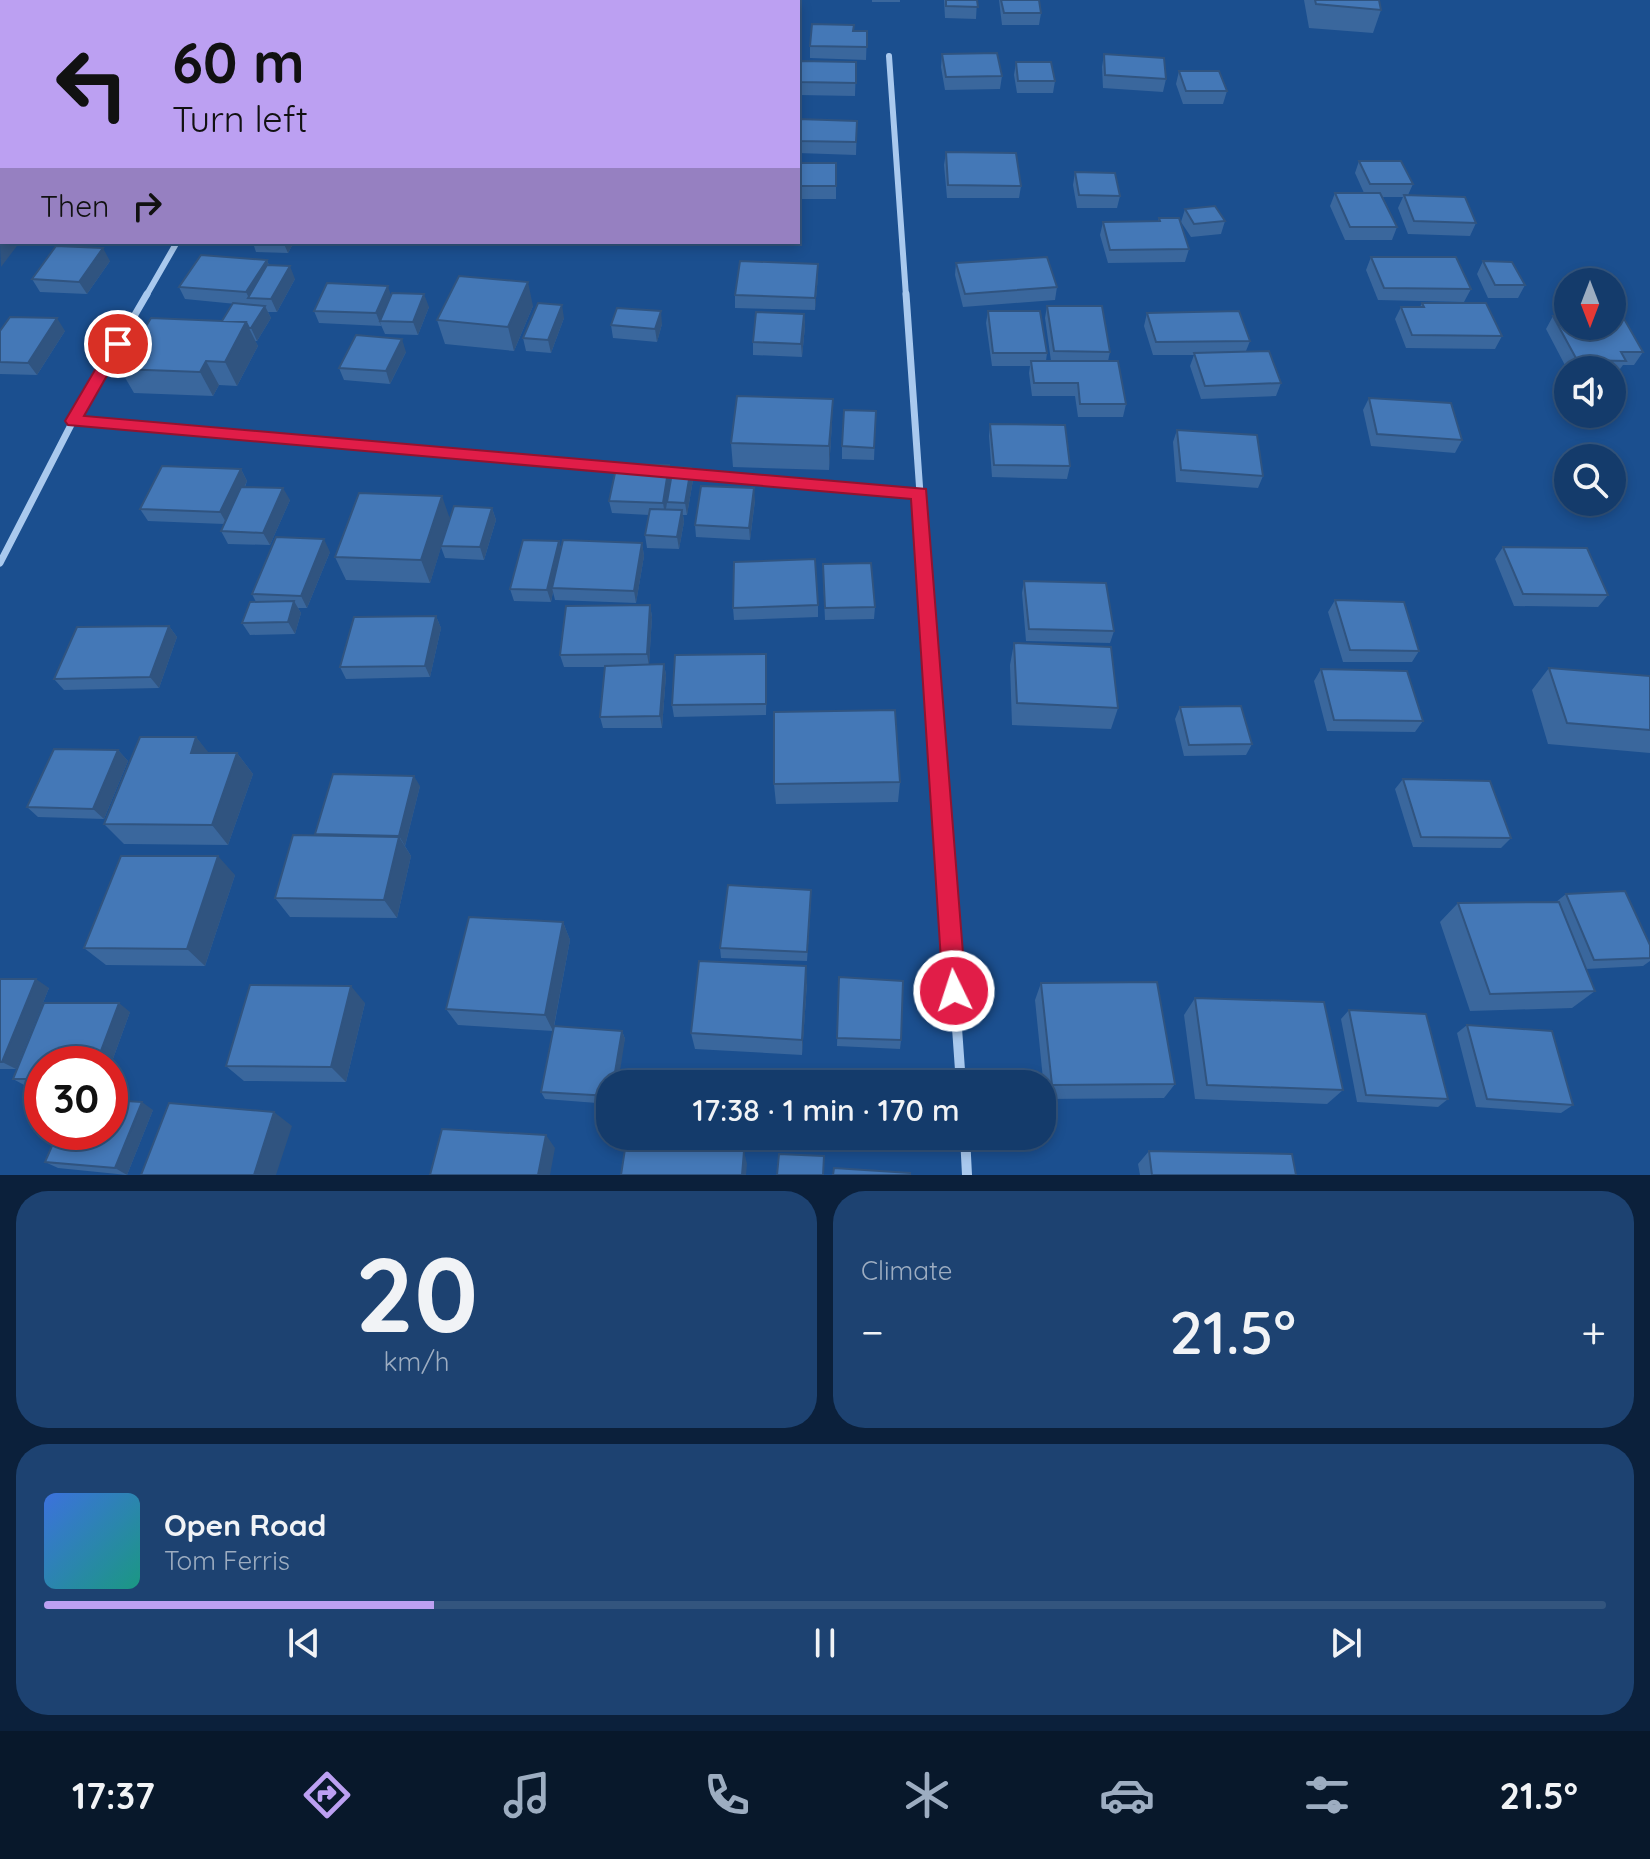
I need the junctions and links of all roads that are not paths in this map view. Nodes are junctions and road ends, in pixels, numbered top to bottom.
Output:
1 (889, 56) dead end
2 (176, 244) edge
3 (73, 421) junction
4 (637, 469) edge
5 (669, 472) edge
6 (920, 493) junction
7 (0, 563) edge
8 (960, 1070) edge
9 (966, 1150) edge
10 (967, 1175) edge

1 - 6 street
2 - 3 street
3 - 4 street
3 - 7 street
5 - 6 street
6 - 8 street
9 - 10 street

